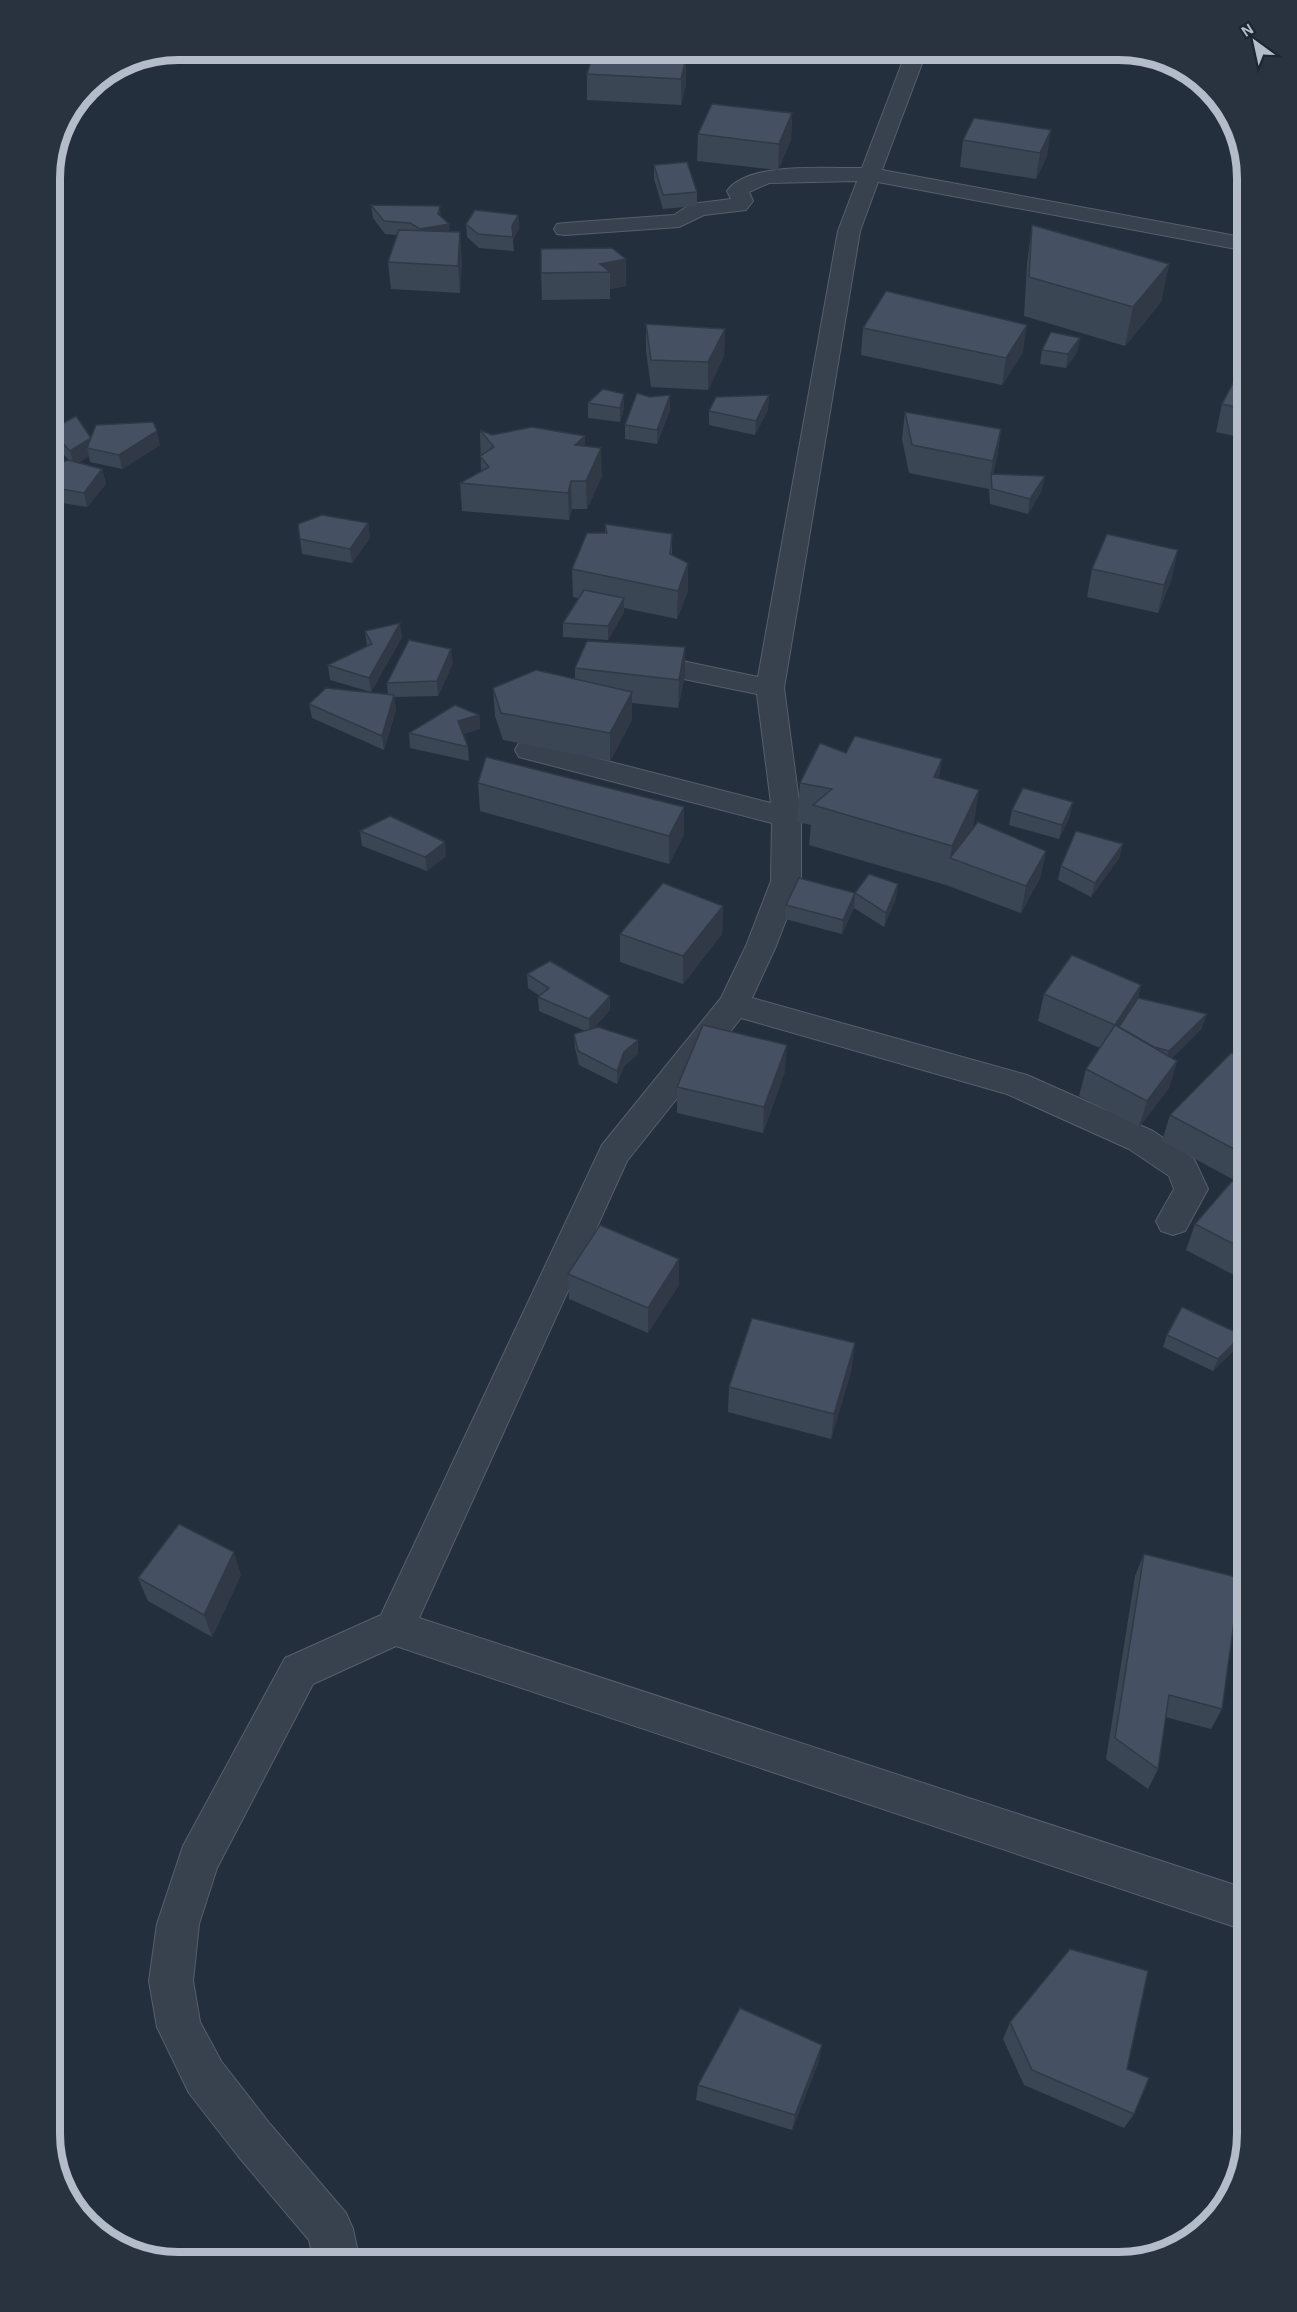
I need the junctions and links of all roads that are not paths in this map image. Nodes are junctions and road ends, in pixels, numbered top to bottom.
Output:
1 (913, 60) edge
2 (869, 174) junction
3 (566, 229) dead end
4 (1237, 243) edge
5 (620, 657) edge
6 (770, 688) junction
7 (529, 750) dead end
8 (787, 817) junction
9 (734, 1004) junction
10 (1173, 1221) dead end
11 (395, 1628) junction
12 (1237, 1906) edge
13 (335, 2252) edge

1 - 2 street
2 - 3 street
2 - 4 street
2 - 6 street
5 - 6 street
6 - 8 street
7 - 8 street
8 - 9 street
9 - 10 street
9 - 11 street
11 - 12 street
11 - 13 street

